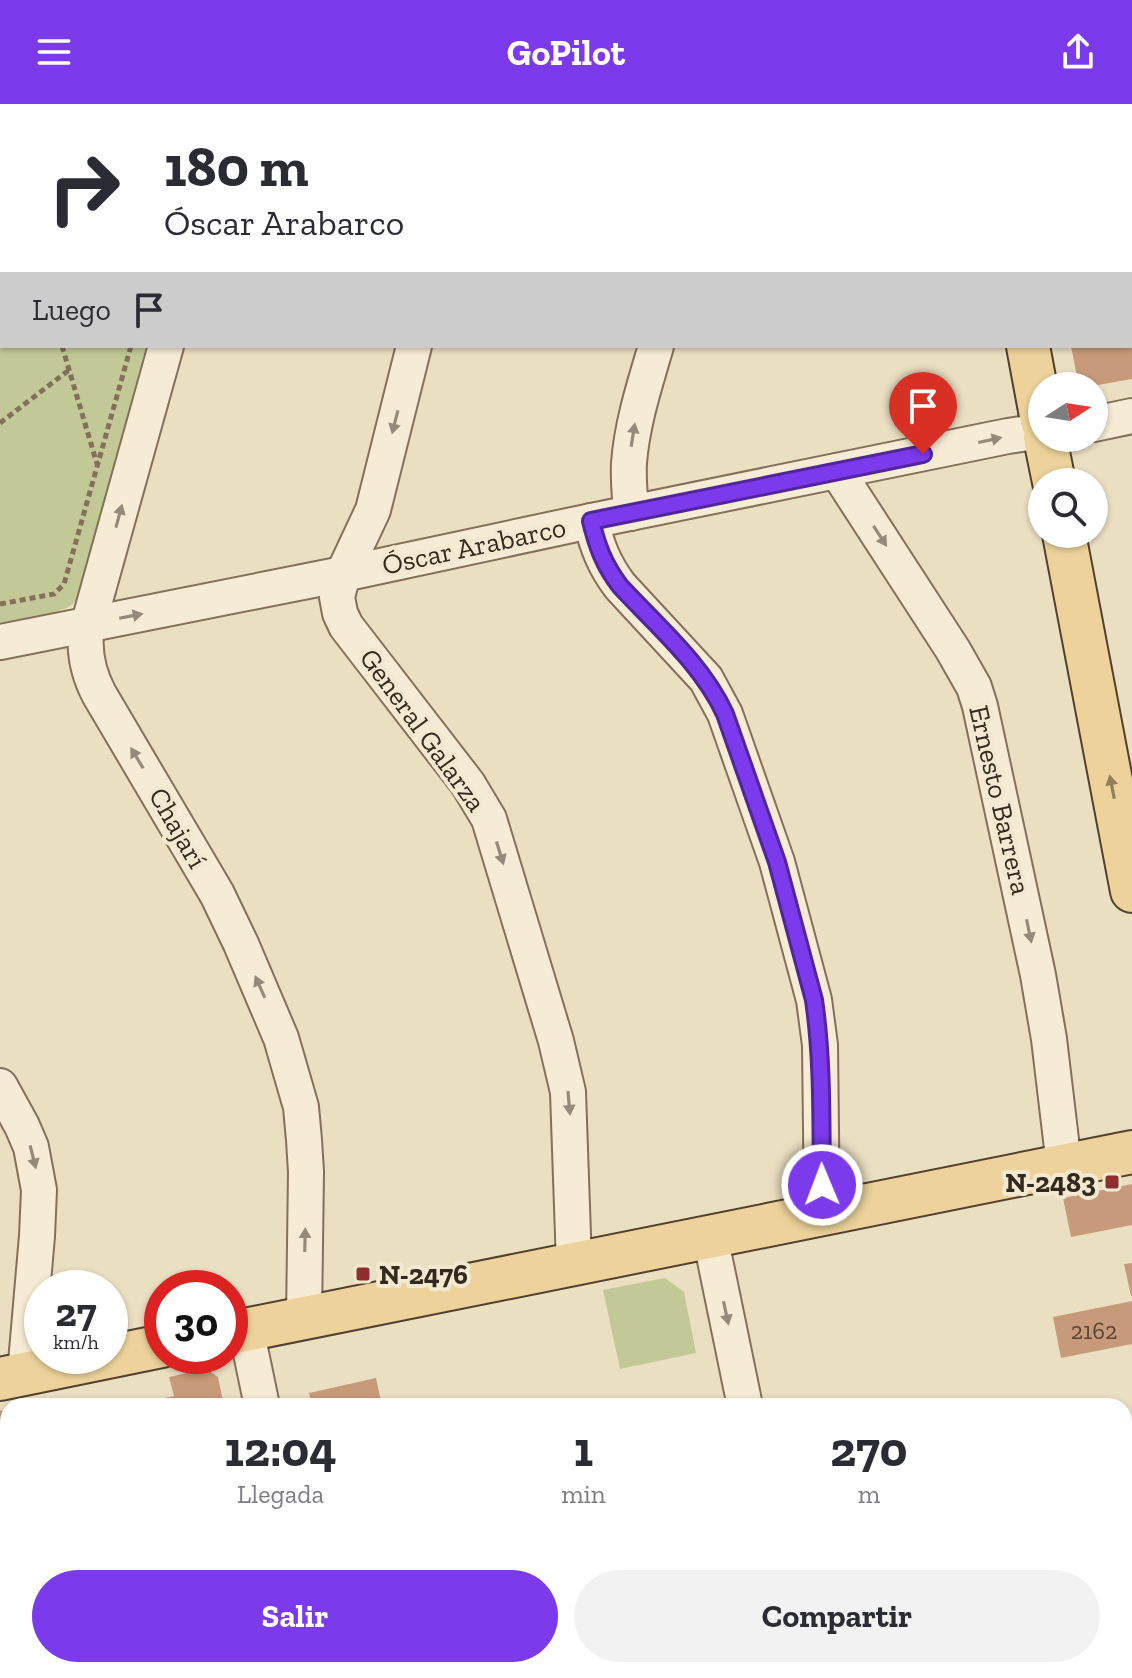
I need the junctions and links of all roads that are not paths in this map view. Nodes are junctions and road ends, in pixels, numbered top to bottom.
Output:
1 (165, 348) edge
2 (414, 348) edge
3 (655, 348) edge
4 (1028, 348) edge
5 (1033, 372) edge
6 (1132, 416) edge
7 (1108, 421) edge
8 (1028, 433) edge
9 (837, 471) junction
10 (631, 513) junction
11 (591, 521) junction
12 (1067, 548) edge
13 (343, 574) junction
14 (90, 624) junction
15 (0, 642) edge
16 (1132, 891) edge
17 (0, 1086) edge
18 (1132, 1152) edge
19 (1064, 1165) junction
20 (822, 1214) junction
21 (710, 1236) junction
22 (574, 1264) junction
23 (304, 1318) junction
24 (248, 1329) edge
25 (144, 1350) edge
26 (248, 1362) edge
27 (12, 1376) edge
28 (259, 1398) edge
29 (743, 1398) edge

14 -> 1 street, Chajarí
2 -> 13 street, General Galarza
10 -> 3 street
4 - 5 main road
6 - 7 street
9 -> 8 street, Óscar Arabarco
9 - 10 street, Óscar Arabarco
9 -> 19 street, Ernesto Barrera
10 - 11 street, Óscar Arabarco
11 - 13 street, Óscar Arabarco
11 - 20 street
16 -> 12 main road
14 -> 13 street, Óscar Arabarco
13 -> 22 street, General Galarza
14 - 15 street, Óscar Arabarco
23 -> 14 street, Chajarí
17 -> 27 street
18 - 19 main road
19 - 20 main road
20 - 21 main road
21 - 22 main road
21 -> 29 street
22 - 23 main road
23 - 24 main road
25 - 27 main road
26 - 28 street

